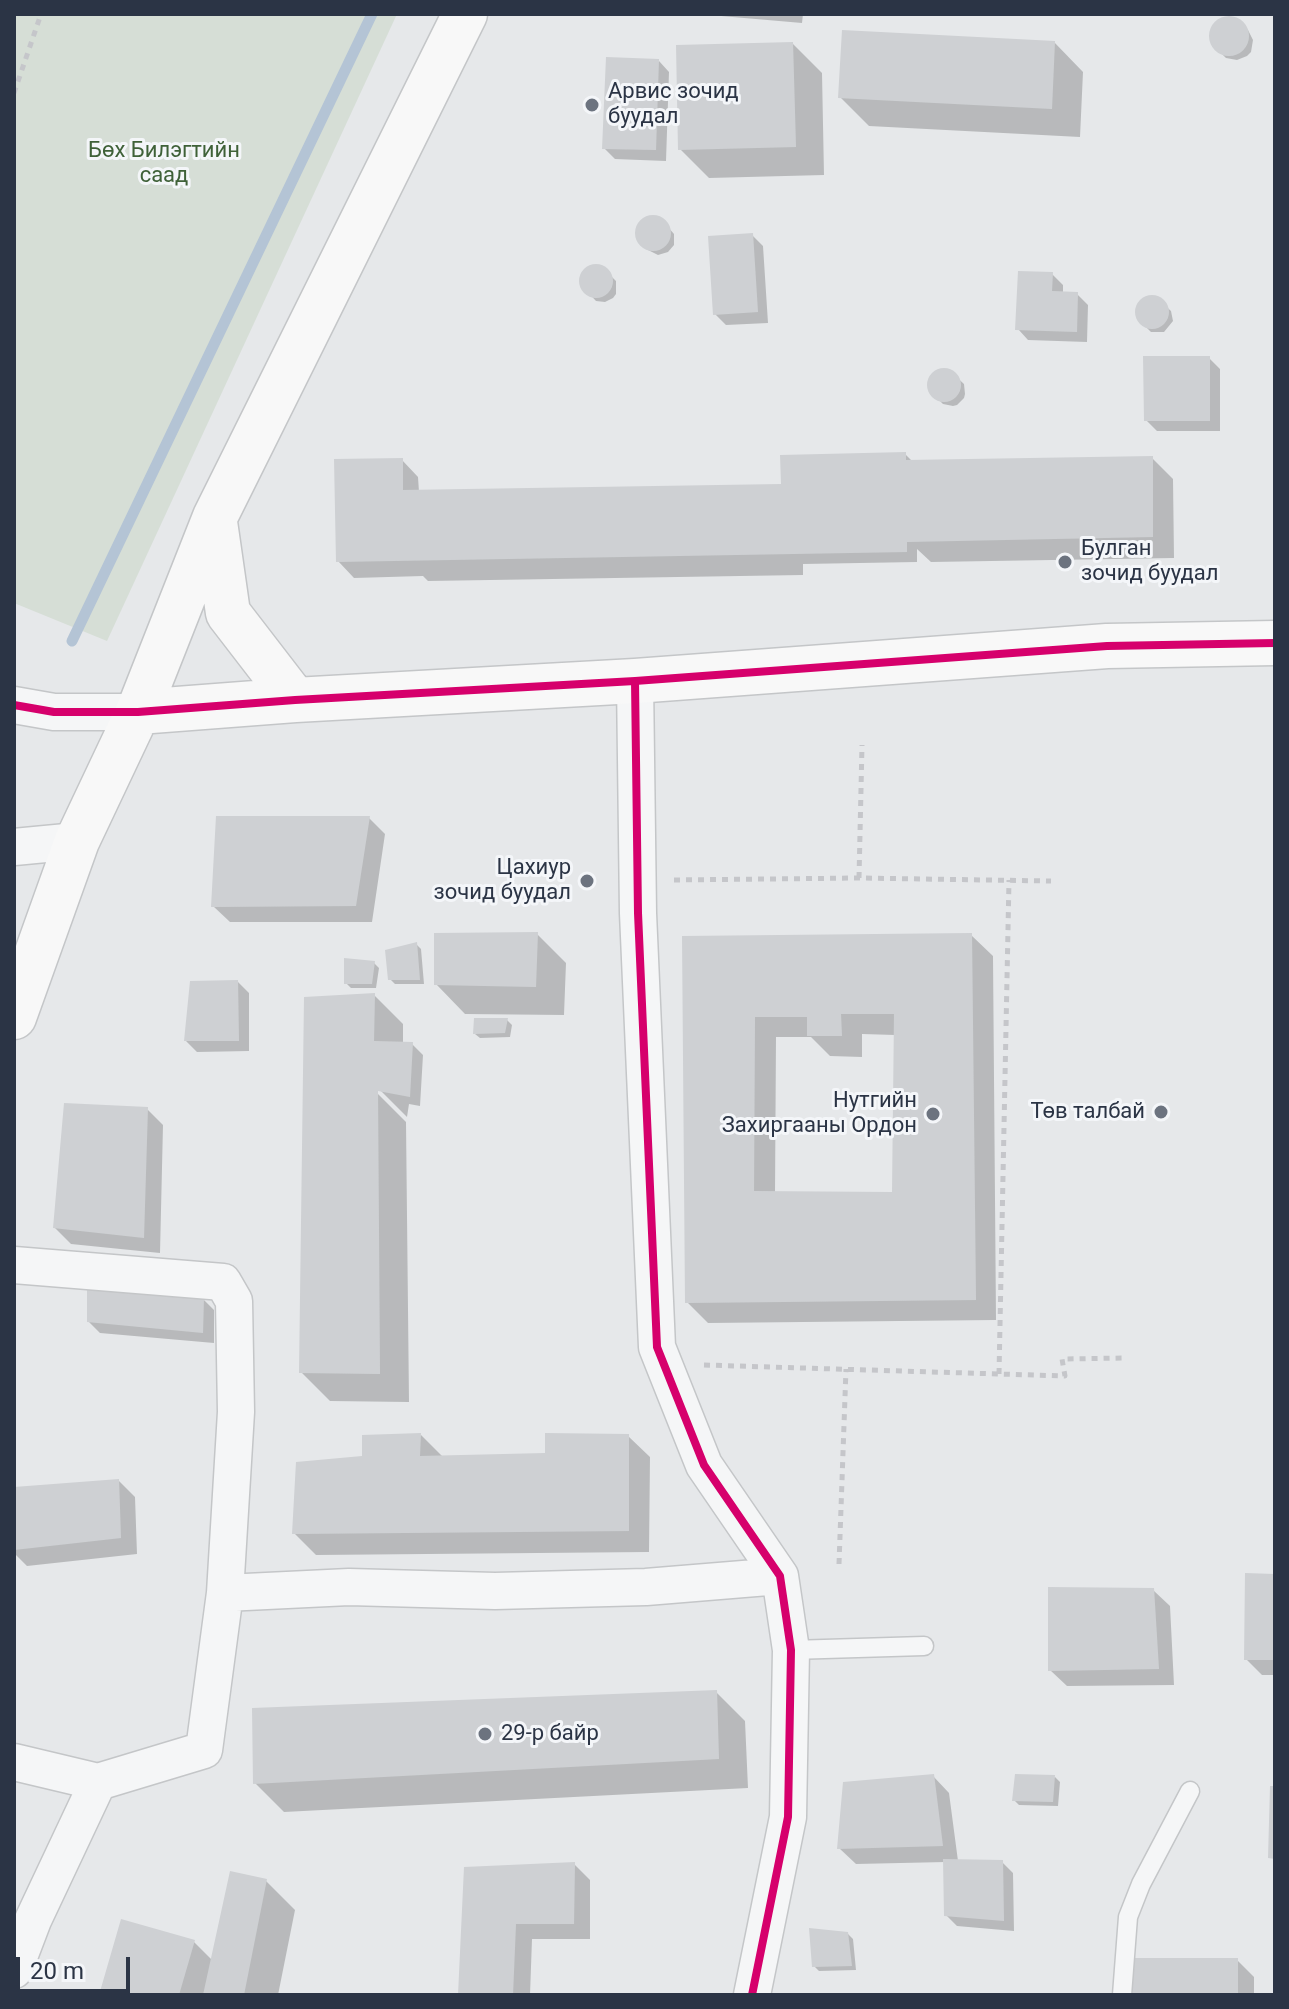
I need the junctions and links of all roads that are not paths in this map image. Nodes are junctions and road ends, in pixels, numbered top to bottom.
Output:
1 (465, 14) edge
2 (215, 517) junction
3 (1275, 643) edge
4 (635, 681) junction
5 (295, 700) junction
6 (14, 705) edge
7 (138, 712) junction
8 (77, 841) junction
9 (14, 847) edge
10 (14, 1017) edge
11 (14, 1265) edge
12 (780, 1576) junction
13 (225, 1593) junction
14 (924, 1646) dead end
15 (791, 1650) junction
16 (14, 1762) edge
17 (98, 1782) junction
18 (1190, 1791) dead end
19 (14, 1970) edge
20 (752, 1995) edge
21 (1122, 1995) edge

1 - 2 street
2 - 5 street
2 - 7 street
3 - 4 street
4 - 5 street
4 - 12 street
5 - 7 street
6 - 7 street
7 - 8 street
8 - 9 street
8 - 10 street
11 - 13 street
12 - 13 street
12 - 15 street
13 - 17 street
14 - 15 lane
15 - 20 street
16 - 17 street
17 - 19 street
18 - 21 lane

